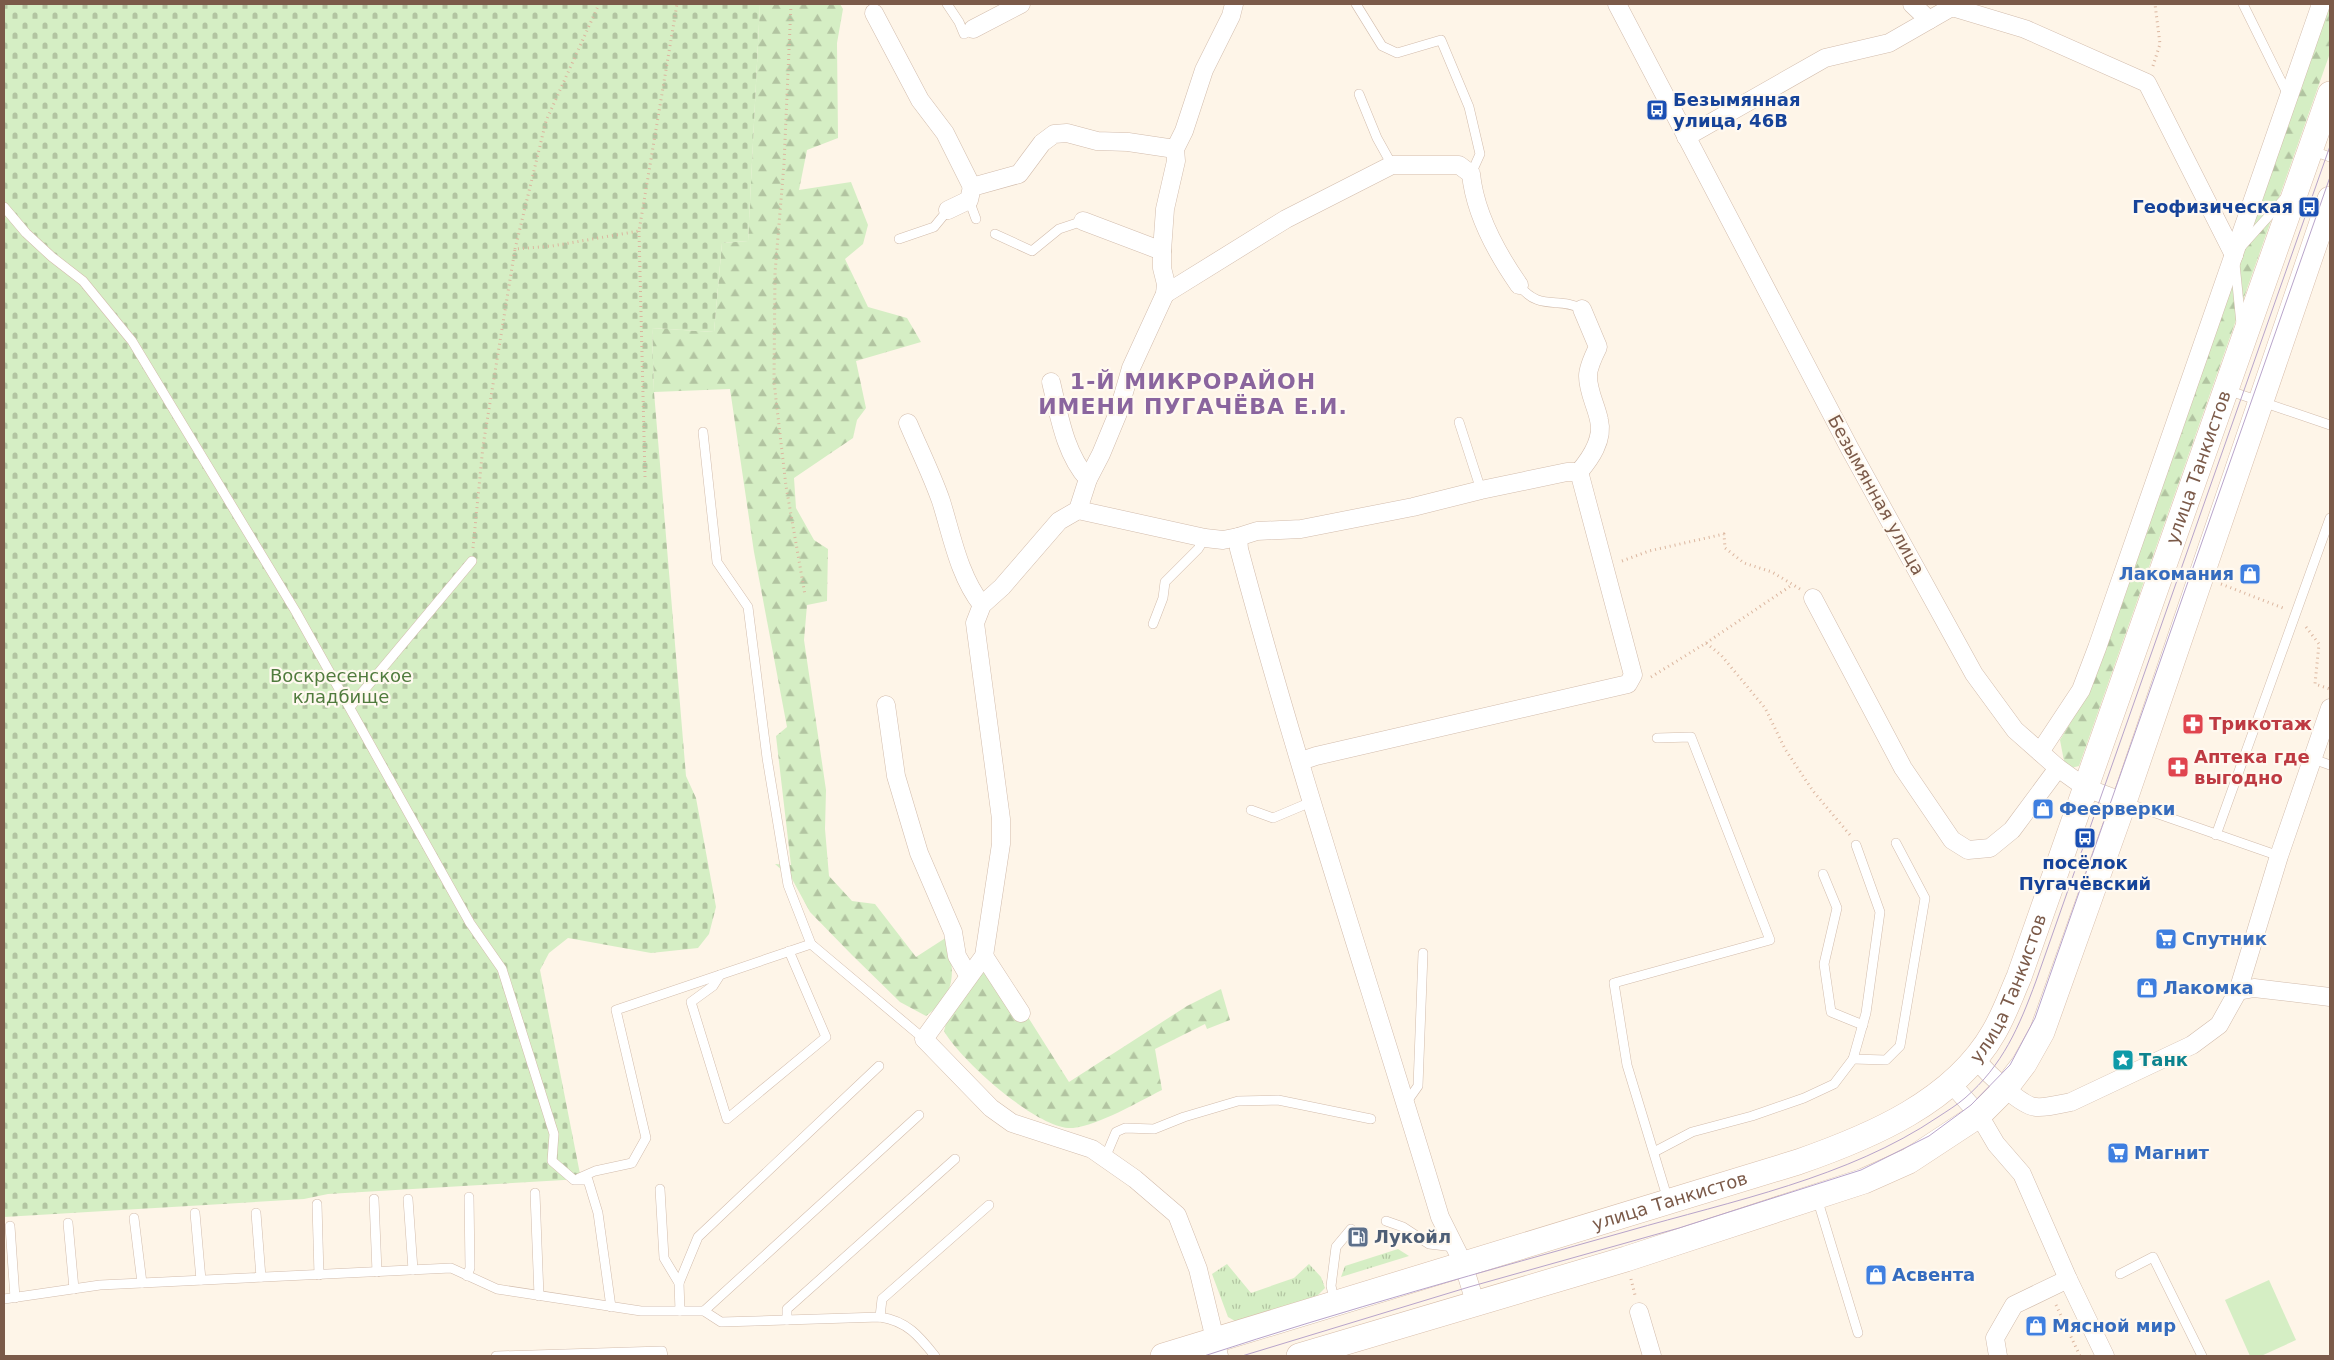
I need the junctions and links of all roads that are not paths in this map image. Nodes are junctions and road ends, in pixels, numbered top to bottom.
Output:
1 (947, 4) edge
2 (1021, 4) edge
3 (1234, 4) edge
4 (1356, 4) edge
5 (1616, 4) edge
6 (1912, 4) edge
7 (2243, 4) edge
8 (2321, 4) edge
9 (874, 13) dead end
10 (1930, 20) junction
11 (973, 29) joint
12 (1359, 94) dead end
13 (2330, 94) edge
14 (2289, 97) junction
15 (1686, 137) junction
16 (1176, 149) junction
17 (2320, 154) edge
18 (1392, 165) junction
19 (1471, 174) junction
20 (2299, 182) junction
21 (971, 193) junction
22 (2330, 199) edge
23 (4, 206) edge
24 (948, 210) joint
25 (976, 218) dead end
26 (1082, 222) joint
27 (995, 234) dead end
28 (899, 239) dead end
29 (1162, 251) junction
30 (2234, 255) junction
31 (1519, 285) joint
32 (1165, 294) junction
33 (1582, 309) joint
34 (2243, 344) junction
35 (1051, 382) dead end
36 (2227, 390) junction
37 (2261, 401) junction
38 (1459, 422) dead end
39 (908, 423) dead end
40 (2330, 425) edge
41 (703, 432) dead end
42 (1578, 472) junction
43 (1088, 479) junction
44 (1481, 490) junction
45 (1078, 510) junction
46 (2330, 518) edge
47 (1238, 537) junction
48 (1205, 538) junction
49 (472, 561) road end
50 (1813, 598) road end
51 (982, 605) junction
52 (1153, 624) dead end
53 (886, 705) dead end
54 (350, 707) junction
55 (2330, 708) edge
56 (1657, 738) dead end
57 (2040, 752) junction
58 (2313, 759) junction
59 (1301, 761) junction
60 (2330, 765) edge
61 (2058, 768) junction
62 (2086, 788) junction
63 (1312, 802) junction
64 (2124, 802) junction
65 (1251, 810) dead end
66 (2216, 835) junction
67 (1896, 843) dead end
68 (1856, 845) road end
69 (2279, 856) junction
70 (1823, 874) dead end
71 (811, 944) junction
72 (789, 951) junction
73 (1423, 953) dead end
74 (984, 956) junction
75 (720, 975) junction
76 (968, 976) junction
77 (2238, 991) junction
78 (2330, 998) edge
79 (1021, 1014) dead end
80 (1863, 1026) junction
81 (924, 1040) junction
82 (1853, 1059) junction
83 (1975, 1059) junction
84 (879, 1066) dead end
85 (1951, 1083) junction
86 (2005, 1089) junction
87 (1406, 1103) junction
88 (919, 1115) dead end
89 (1979, 1115) junction
90 (1371, 1120) dead end
91 (1654, 1152) junction
92 (1106, 1158) junction
93 (955, 1160) dead end
94 (574, 1180) junction
95 (660, 1189) dead end
96 (535, 1193) dead end
97 (468, 1196) dead end
98 (1816, 1198) junction
99 (374, 1199) dead end
100 (408, 1199) dead end
101 (1668, 1200) junction
102 (317, 1204) dead end
103 (989, 1205) dead end
104 (195, 1213) dead end
105 (256, 1213) dead end
106 (134, 1218) dead end
107 (1386, 1221) dead end
108 (68, 1223) dead end
109 (10, 1226) dead end
110 (1351, 1229) dead end
111 (1459, 1255) junction
112 (412, 1270) junction
113 (377, 1272) junction
114 (319, 1274) junction
115 (2120, 1274) dead end
116 (467, 1276) junction
117 (261, 1278) junction
118 (2068, 1279) junction
119 (201, 1280) junction
120 (142, 1283) junction
121 (679, 1283) junction
122 (74, 1289) junction
123 (539, 1296) junction
124 (15, 1298) junction
125 (4, 1299) edge
126 (1475, 1302) junction
127 (1335, 1303) junction
128 (611, 1308) junction
129 (680, 1311) junction
130 (704, 1311) junction
131 (1639, 1312) dead end
132 (880, 1317) junction
133 (787, 1320) junction
134 (1858, 1333) dead end
135 (1217, 1348) edge
136 (1312, 1354) edge
137 (562, 1355) edge
138 (496, 1356) edge
139 (664, 1356) edge
140 (935, 1356) edge
141 (1163, 1356) edge
142 (1652, 1356) edge
143 (1998, 1356) edge
144 (2105, 1356) edge
145 (2202, 1356) edge

1 - 11 lane
2 - 11 street
3 - 16 street
4 - 19 lane
5 - 15 street, Безымянная улица
6 - 10 street
7 - 14 lane
8 - 14 street
9 - 21 street
10 - 15 street
10 - 30 street
12 - 18 lane
13 - 17 main road, улица Танкистов
14 - 30 street
15 - 57 street, Безымянная улица
16 - 21 street
16 - 29 street
17 - 20 main road, улица Танкистов
18 - 19 street
18 - 32 street
19 - 31 street
20 - 30 lane
20 - 34 main road, улица Танкистов
21 - 24 street
21 - 25 lane
22 - 37 main road, улица Танкистов
23 - 54 lane
24 - 28 lane
26 - 27 lane
26 - 29 street
29 - 32 street
30 - 34 lane
30 - 57 street
31 - 33 lane
32 - 43 street
33 - 42 street
34 - 36 main road, улица Танкистов
35 - 43 street
36 - 37 lane
36 - 62 main road, улица Танкистов
37 - 40 lane
37 - 64 main road, улица Танкистов
38 - 44 lane
39 - 51 street
41 - 71 lane
42 - 44 street
42 - 59 street
43 - 45 street
44 - 47 street
45 - 48 street
45 - 51 street
46 - 66 lane
47 - 48 street
47 - 59 street
48 - 52 lane
49 - 54 lane
50 - 61 street
51 - 74 street
53 - 76 street
54 - 94 lane
55 - 58 street
56 - 91 lane
57 - 61 street, Безымянная улица
58 - 60 lane
58 - 69 street
59 - 63 street
61 - 62 street, Безымянная улица
62 - 64 street, Безымянная улица
62 - 83 main road, улица Танкистов
63 - 65 lane
63 - 87 street
64 - 66 lane
64 - 86 main road, улица Танкистов
66 - 69 lane
67 - 82 lane
68 - 80 lane
69 - 77 street
70 - 80 lane
71 - 72 lane
71 - 81 lane
72 - 75 lane
72 - 75 lane
73 - 87 lane
74 - 76 street
74 - 79 street
75 - 94 lane
76 - 81 street
77 - 78 street
77 - 86 street
80 - 82 lane
81 - 92 street
82 - 91 lane
83 - 85 main road, улица Танкистов
83 - 86 street
84 - 121 lane
85 - 89 street
85 - 101 main road, улица Танкистов
86 - 89 main road, улица Танкистов
87 - 111 street
88 - 130 lane
89 - 98 main road, улица Танкистов
89 - 118 street
90 - 92 lane
91 - 101 lane
92 - 135 street
93 - 133 lane
94 - 128 lane
95 - 121 lane
96 - 123 lane
97 - 116 lane
98 - 126 main road, улица Танкистов
98 - 134 lane
99 - 113 lane
100 - 112 lane
101 - 111 main road, улица Танкистов
102 - 114 lane
103 - 132 lane
104 - 119 lane
105 - 117 lane
106 - 120 lane
107 - 111 lane
108 - 122 lane
109 - 124 lane
110 - 127 lane
111 - 126 street
111 - 127 main road, улица Танкистов
112 - 113 lane
112 - 116 lane
113 - 114 lane
114 - 117 lane
115 - 145 lane
116 - 123 lane
117 - 119 lane
118 - 143 street
118 - 144 street
119 - 120 lane
120 - 122 lane
121 - 129 lane
122 - 124 lane
123 - 128 lane
124 - 125 lane
126 - 136 main road, улица Танкистов
127 - 135 main road, улица Танкистов
128 - 129 lane
129 - 130 lane
130 - 133 lane
131 - 142 street
132 - 133 lane
132 - 140 lane
135 - 141 main road, улица Танкистов
137 - 138 lane
137 - 139 lane

